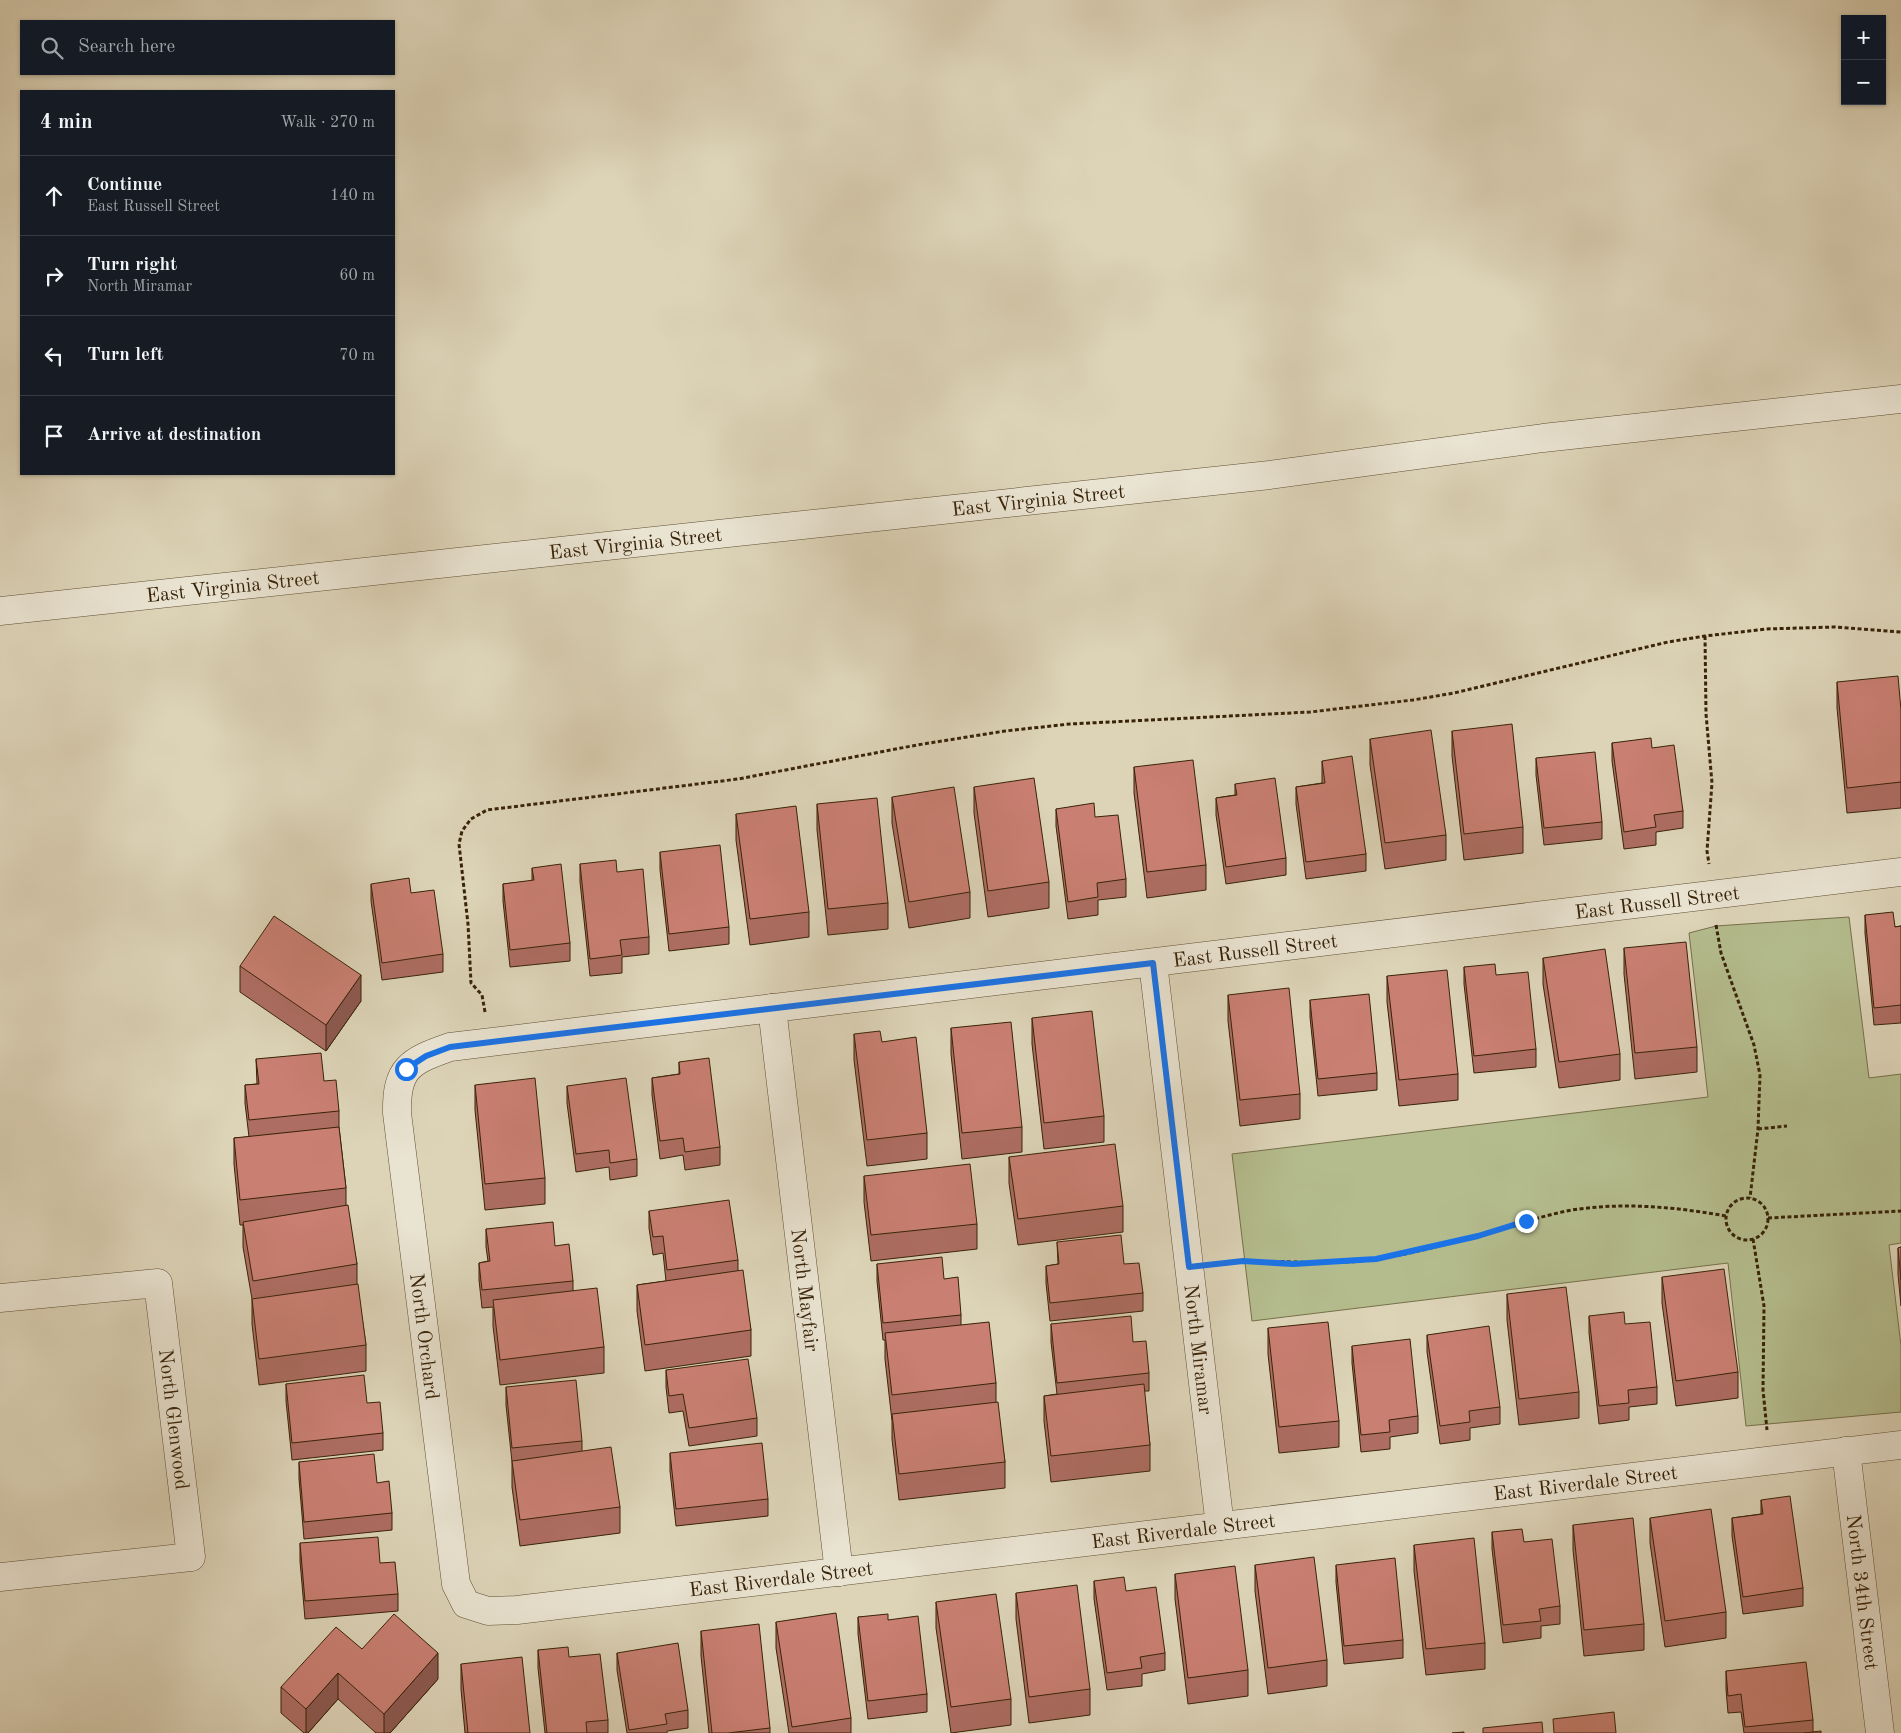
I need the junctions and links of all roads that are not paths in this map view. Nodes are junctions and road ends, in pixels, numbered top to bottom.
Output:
1 (1901, 399) edge
2 (0, 611) edge
3 (1901, 872) edge
4 (1153, 963) junction
5 (772, 1008) junction
6 (406, 1069) joint
7 (0, 1298) edge
8 (1901, 1445) edge
9 (1846, 1451) junction
10 (1220, 1526) junction
11 (839, 1572) junction
12 (0, 1577) edge
13 (466, 1604) joint
14 (1880, 1733) edge

1 - 2 street, East Virginia Street
3 - 4 street, East Russell Street
4 - 5 street, East Russell Street
4 - 10 street, North Miramar
5 - 6 street, East Russell Street
5 - 11 street, North Mayfair
6 - 13 street, North Orchard
7 - 12 street, North Glenwood
8 - 9 street, East Riverdale Street
9 - 10 street, East Riverdale Street
9 - 14 street, North 34th Street
10 - 11 street, East Riverdale Street
11 - 13 street, East Riverdale Street

